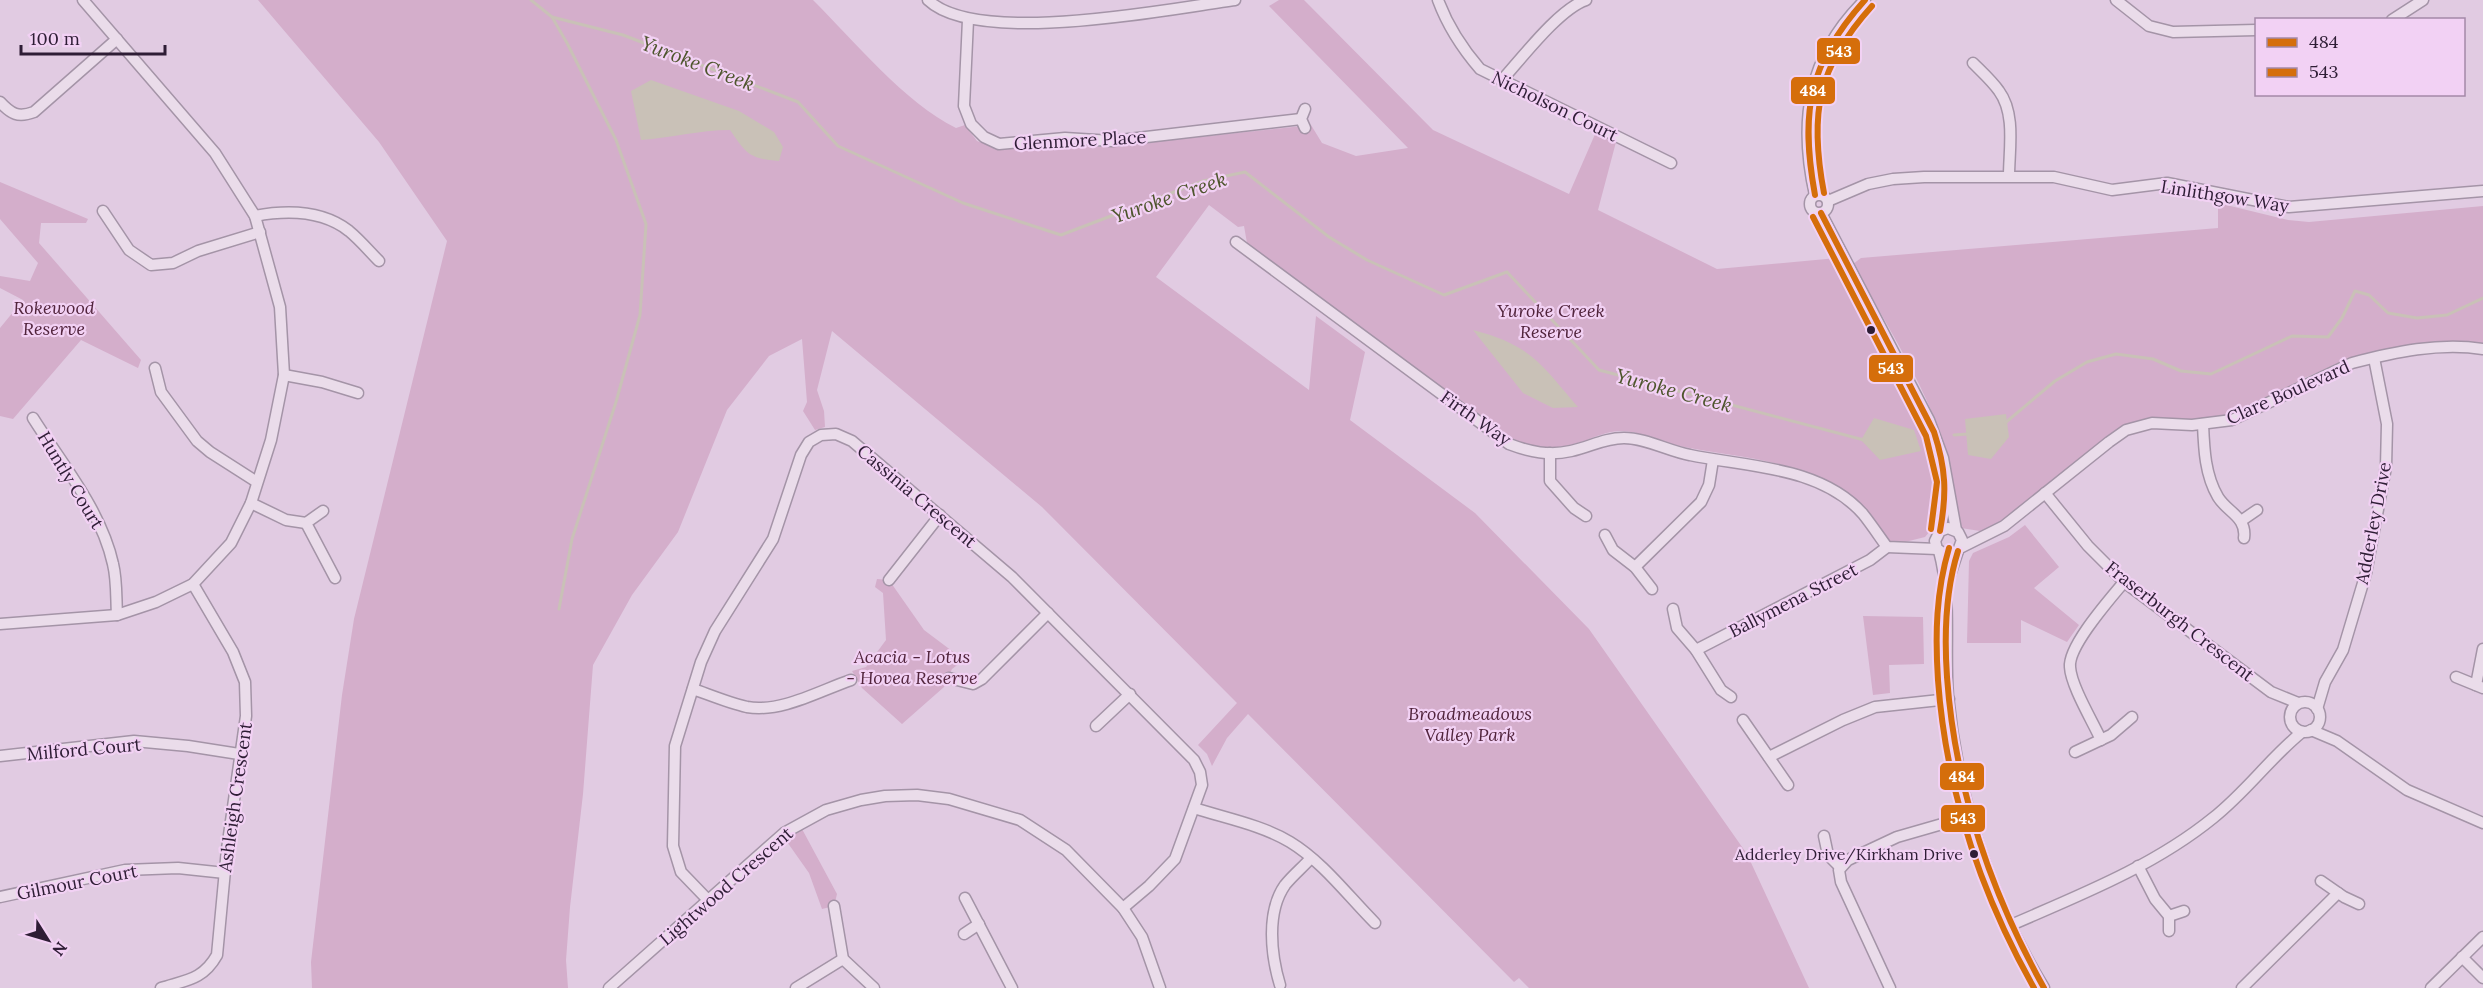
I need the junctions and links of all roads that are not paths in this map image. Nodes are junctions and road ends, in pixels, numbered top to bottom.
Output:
1 (83, 0) edge
2 (928, 0) edge
3 (1235, 0) edge
4 (1438, 0) edge
5 (1586, 0) edge
6 (1865, 0) edge
7 (2116, 0) edge
8 (2422, 0) edge
9 (2395, 18) edge
10 (968, 20) junction
11 (2255, 30) edge
12 (117, 39) junction
13 (1973, 63) dead end
14 (1502, 80) junction
15 (0, 102) edge
16 (1304, 119) dead end
17 (1671, 164) dead end
18 (2009, 176) junction
19 (2483, 191) edge
20 (1815, 195) junction
21 (1828, 201) junction
22 (104, 211) dead end
23 (1821, 213) junction
24 (255, 216) junction
25 (260, 232) junction
26 (1236, 242) dead end
27 (380, 261) dead end
28 (2483, 349) edge
29 (2374, 358) junction
30 (155, 368) dead end
31 (284, 375) junction
32 (358, 393) dead end
33 (33, 418) dead end
34 (2203, 424) junction
35 (1550, 453) junction
36 (1713, 460) junction
37 (257, 482) junction
38 (1948, 489) junction
39 (2045, 493) junction
40 (251, 503) junction
41 (2257, 510) dead end
42 (323, 512) dead end
43 (940, 515) junction
44 (1586, 516) dead end
45 (2241, 520) junction
46 (306, 523) junction
47 (1957, 531) junction
48 (1938, 532) junction
49 (1605, 535) dead end
50 (1984, 535) junction
51 (2244, 538) dead end
52 (1887, 547) junction
53 (1909, 547) junction
54 (1938, 550) junction
55 (1959, 550) junction
56 (1635, 567) junction
57 (336, 578) dead end
58 (889, 580) dead end
59 (2124, 582) junction
60 (193, 585) junction
61 (1947, 587) junction
62 (1652, 589) dead end
63 (1673, 609) dead end
64 (1048, 613) junction
65 (117, 615) junction
66 (0, 624) edge
67 (2483, 649) edge
68 (1696, 650) junction
69 (2456, 677) dead end
70 (949, 678) dead end
71 (851, 680) dead end
72 (2325, 682) junction
73 (2479, 686) edge
74 (693, 689) junction
75 (2271, 692) junction
76 (1130, 694) junction
77 (1731, 697) dead end
78 (1949, 699) junction
79 (2302, 703) junction
80 (2318, 714) junction
81 (2132, 717) dead end
82 (1743, 720) dead end
83 (2291, 720) junction
84 (1096, 726) dead end
85 (2307, 731) junction
86 (2101, 740) junction
87 (2337, 741) junction
88 (2075, 752) dead end
89 (2278, 752) junction
90 (239, 754) junction
91 (0, 756) edge
92 (1769, 758) junction
93 (1788, 785) dead end
94 (1194, 808) junction
95 (1970, 816) junction
96 (2483, 823) edge
97 (1824, 836) dead end
98 (1311, 858) junction
99 (2138, 866) junction
100 (1840, 867) junction
101 (225, 873) junction
102 (2321, 881) dead end
103 (2338, 893) junction
104 (0, 897) edge
105 (965, 898) dead end
106 (708, 900) junction
107 (2360, 904) dead end
108 (834, 906) dead end
109 (1123, 908) junction
110 (2184, 911) dead end
111 (2169, 916) junction
112 (1375, 923) dead end
113 (979, 924) junction
114 (2011, 925) junction
115 (2169, 931) dead end
116 (964, 934) dead end
117 (2483, 937) edge
118 (2462, 957) junction
119 (843, 959) junction
120 (2483, 978) edge
121 (1280, 985) dead end
122 (160, 988) edge
123 (609, 988) edge
124 (796, 988) edge
125 (874, 988) edge
126 (1012, 988) edge
127 (1160, 988) edge
128 (1890, 988) edge
129 (2044, 988) edge
130 (2242, 988) edge
131 (2430, 988) edge

1 - 12 street
2 - 10 street
3 - 10 street
4 - 14 street, Nicholson Court
5 - 14 street
6 - 20 street
7 - 11 street
8 - 9 street
10 - 16 street, Glenmore Place
12 - 15 street
12 - 24 street
13 - 18 street
14 - 17 street, Nicholson Court
18 - 19 street, Linlithgow Way
18 - 21 street, Linlithgow Way
20 - 21 street
20 - 23 street
21 - 23 street
22 - 25 street
23 - 38 street
24 - 25 street
24 - 27 street
25 - 31 street
26 - 35 street, Firth Way
28 - 29 street, Clare Boulevard
29 - 34 street, Clare Boulevard
29 - 72 street, Adderley Drive
30 - 37 street
31 - 32 street
31 - 37 street
33 - 65 street, Huntly Court
34 - 39 street, Clare Boulevard
34 - 45 street
35 - 36 street, Firth Way
35 - 44 street
36 - 52 street, Firth Way
36 - 56 street
37 - 40 street
38 - 47 street
38 - 48 street
39 - 50 street, Clare Boulevard
39 - 59 street, Fraserburgh Crescent
40 - 46 street
40 - 60 street
41 - 45 street
42 - 46 street
43 - 58 street
43 - 64 street, Cassinia Crescent
43 - 74 street, Cassinia Crescent
45 - 51 street
46 - 57 street
47 - 48 street
47 - 50 street
47 - 55 street
48 - 53 street
48 - 54 street
49 - 56 street
50 - 55 street, Clare Boulevard
52 - 53 street
52 - 68 street, Ballymena Street
53 - 54 street
54 - 55 street
54 - 61 street
55 - 61 street
56 - 62 street
59 - 75 street, Fraserburgh Crescent
59 - 86 street
60 - 65 street
60 - 90 street, Ashleigh Crescent
61 - 78 street
63 - 68 street
64 - 70 street
64 - 76 street, Cassinia Crescent
65 - 66 street
67 - 73 street
68 - 77 street
69 - 73 street
71 - 74 street
72 - 79 street, Adderley Drive
72 - 80 street, Adderley Drive
74 - 106 street, Cassinia Crescent
75 - 79 street, Fraserburgh Crescent
75 - 83 street, Fraserburgh Crescent
76 - 84 street
76 - 94 street, Cassinia Crescent
78 - 92 street
78 - 95 street
79 - 80 street, Fraserburgh Crescent
79 - 83 street, Adderley Drive
80 - 85 street
80 - 87 street
81 - 86 street
82 - 92 street
83 - 85 street, Fraserburgh Crescent
83 - 89 street
85 - 87 street
85 - 89 street
86 - 88 street
87 - 96 street
89 - 99 street
90 - 91 street, Milford Court
90 - 101 street, Ashleigh Crescent
92 - 93 street
94 - 98 street
94 - 109 street, Cassinia Crescent
95 - 100 street
95 - 114 street
97 - 100 street
98 - 112 street
98 - 121 street
99 - 111 street
99 - 114 street
100 - 128 street
101 - 104 street, Gilmour Court
101 - 122 street, Ashleigh Crescent
102 - 103 street
103 - 107 street
103 - 130 street
105 - 113 street
106 - 109 street, Lightwood Crescent
106 - 123 street, Lightwood Crescent
108 - 119 street
109 - 127 street, Lightwood Crescent
110 - 111 street
111 - 115 street
113 - 116 street
113 - 126 street
114 - 129 street
117 - 118 street
118 - 120 street
118 - 131 street
119 - 124 street
119 - 125 street

